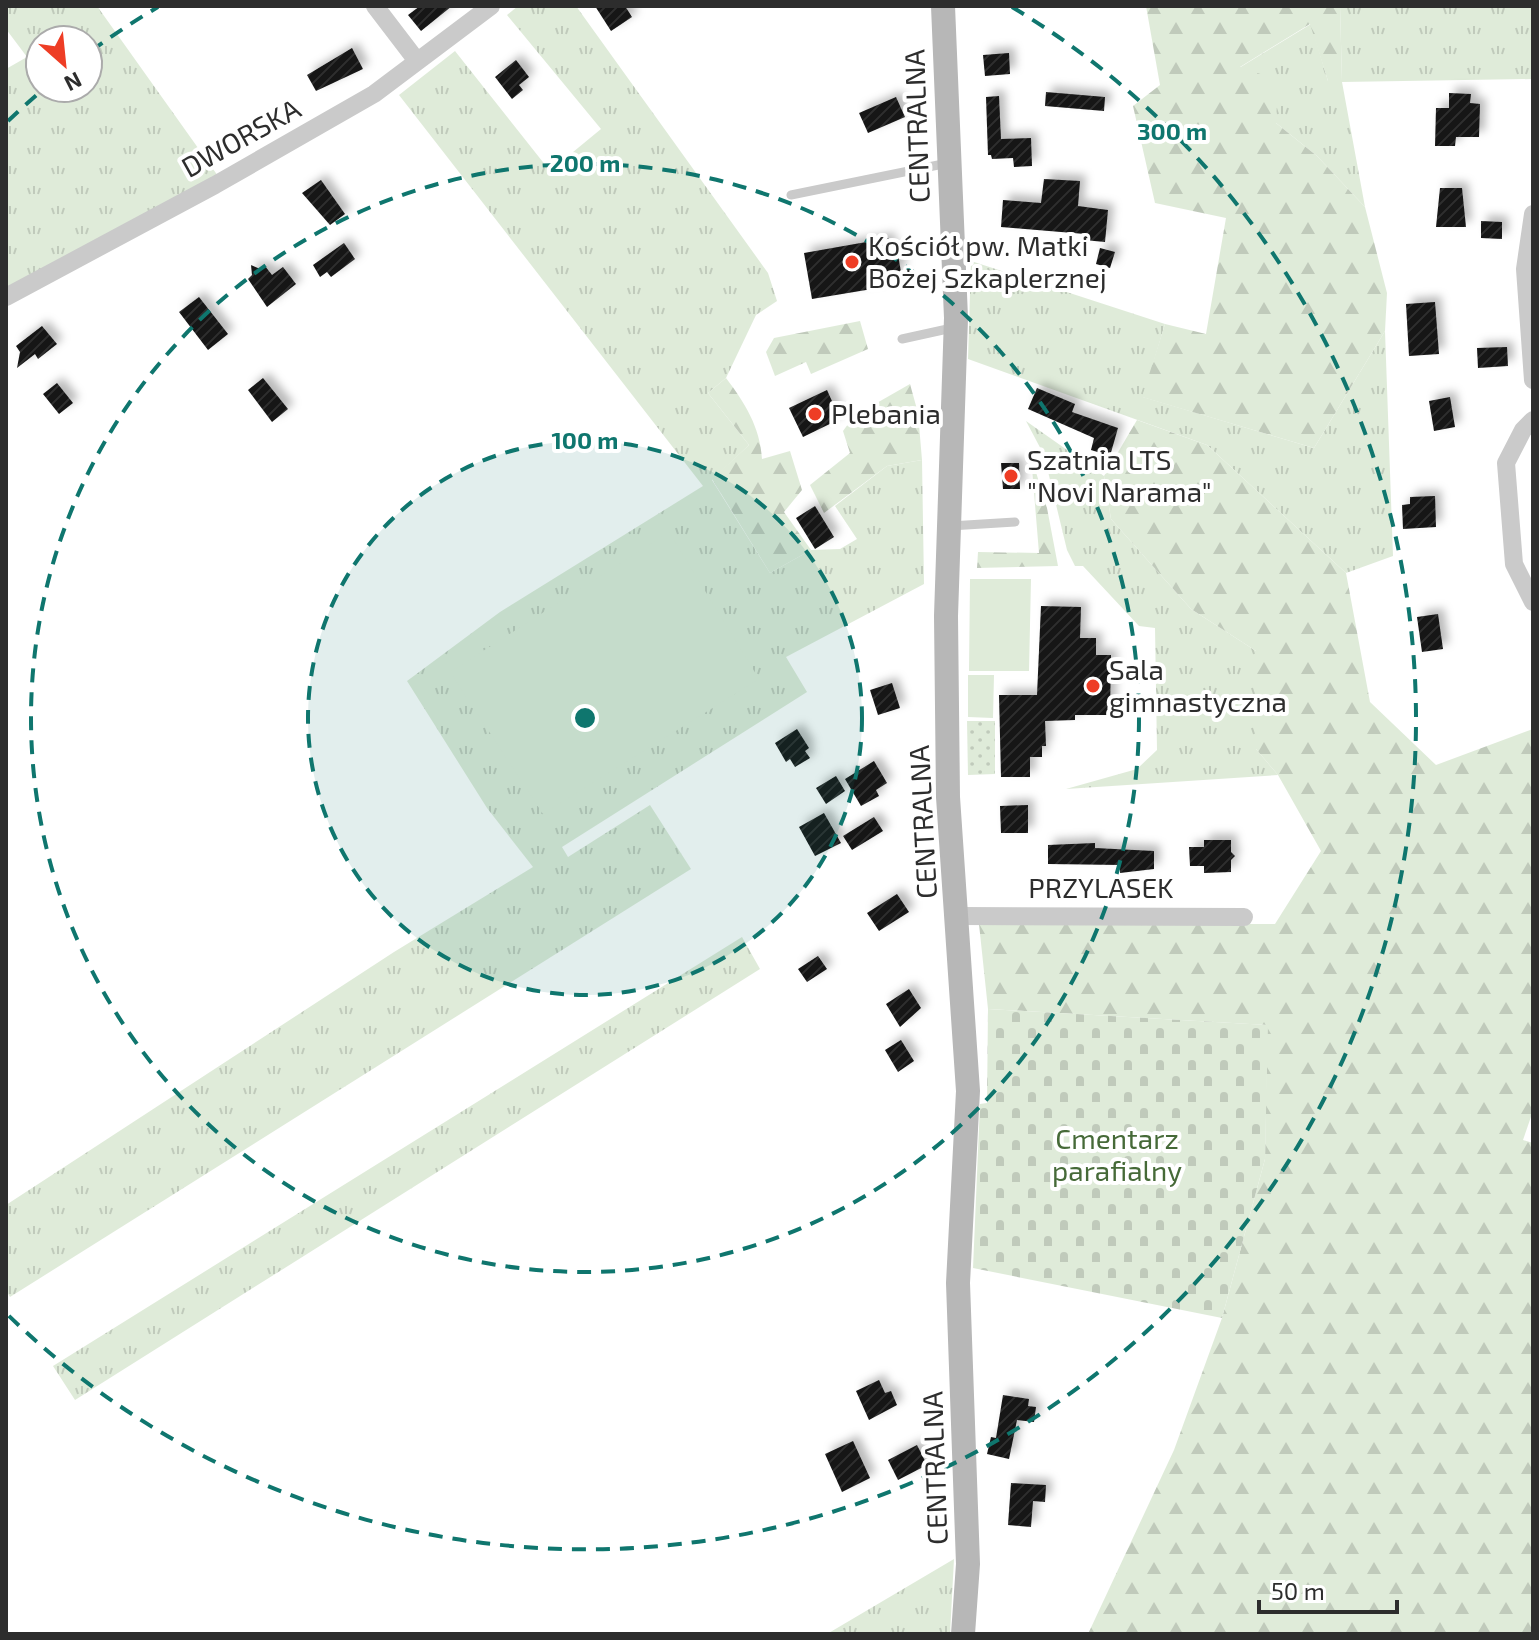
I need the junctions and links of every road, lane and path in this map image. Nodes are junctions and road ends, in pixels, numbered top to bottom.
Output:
1 (375, 6) edge
2 (491, 6) edge
3 (943, 6) edge
4 (417, 61) junction
5 (948, 163) junction
6 (791, 195) dead end
7 (1533, 214) edge
8 (6, 297) edge
9 (956, 327) junction
10 (902, 339) dead end
11 (1533, 380) edge
12 (1533, 420) edge
13 (1015, 522) dead end
14 (950, 526) junction
15 (1533, 602) edge
16 (958, 916) junction
17 (1244, 917) dead end
18 (963, 1634) edge

1 - 4 street
2 - 4 street, DWORSKA
3 - 5 street, CENTRALNA
4 - 8 street, DWORSKA
5 - 6 lane
5 - 9 street, CENTRALNA
7 - 11 street
9 - 10 lane
9 - 14 street, CENTRALNA
12 - 15 street
13 - 14 lane
14 - 16 street, CENTRALNA
16 - 17 street, PRZYLASEK
16 - 18 street, CENTRALNA

